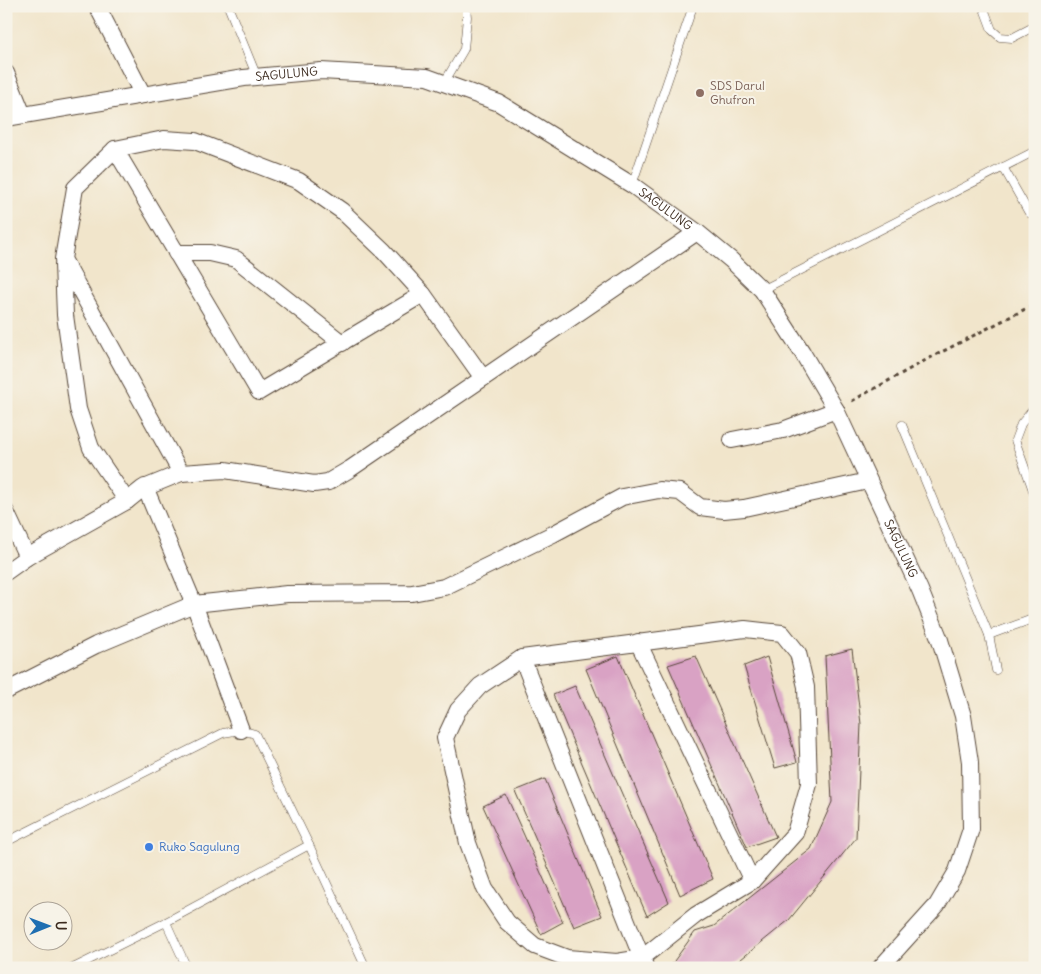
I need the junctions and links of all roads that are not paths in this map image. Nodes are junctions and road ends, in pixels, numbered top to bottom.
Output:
1 (98, 6) edge
2 (228, 6) edge
3 (466, 6) edge
4 (693, 6) edge
5 (983, 6) edge
6 (1035, 26) edge
7 (6, 73) edge
8 (258, 77) junction
9 (444, 83) junction
10 (143, 96) junction
11 (23, 115) junction
12 (6, 118) edge
13 (114, 149) junction
14 (1035, 151) edge
15 (1003, 167) junction
16 (632, 185) junction
17 (1035, 211) edge
18 (697, 232) junction
19 (176, 253) junction
20 (63, 259) junction
21 (762, 290) junction
22 (423, 294) junction
23 (342, 343) junction
24 (483, 378) junction
25 (1035, 407) edge
26 (836, 410) junction
27 (902, 424) dead end
28 (732, 440) dead end
29 (181, 473) junction
30 (868, 482) junction
31 (145, 487) junction
32 (1035, 496) edge
33 (128, 501) junction
34 (6, 512) edge
35 (27, 557) junction
36 (6, 572) edge
37 (194, 604) junction
38 (1035, 618) edge
39 (989, 635) junction
40 (638, 642) junction
41 (522, 658) junction
42 (996, 670) dead end
43 (6, 691) edge
44 (240, 730) junction
45 (6, 842) edge
46 (310, 845) junction
47 (752, 881) junction
48 (166, 922) junction
49 (644, 963) edge
50 (73, 968) edge
51 (187, 968) edge
52 (366, 968) edge
53 (880, 968) edge

1 - 10 street
2 - 8 lane
3 - 9 lane
4 - 16 lane, SAGULUNG
5 - 6 lane
7 - 11 street
8 - 9 street, SAGULUNG
8 - 10 street, SAGULUNG
9 - 16 street, SAGULUNG
10 - 11 street, SAGULUNG
11 - 12 street, SAGULUNG
13 - 19 street
13 - 20 street
13 - 22 street
14 - 15 lane
15 - 17 lane
15 - 21 lane
16 - 18 street, SAGULUNG
18 - 21 street, SAGULUNG
18 - 24 street
19 - 23 street
19 - 23 street
20 - 29 street
20 - 33 street
21 - 26 street, SAGULUNG
22 - 23 street
22 - 24 street
24 - 29 street
25 - 32 lane
26 - 28 street
26 - 30 street, SAGULUNG
27 - 39 lane
29 - 31 street
30 - 37 street
30 - 53 street, SAGULUNG
31 - 33 street
31 - 37 street
33 - 35 street
34 - 35 street
35 - 36 street
37 - 43 street
37 - 44 street
38 - 39 lane
39 - 42 lane
40 - 41 street
40 - 47 street
40 - 47 street
41 - 49 street
41 - 49 street
44 - 45 lane
44 - 46 lane
46 - 48 lane
46 - 52 lane
47 - 49 street
48 - 50 lane
48 - 51 lane

